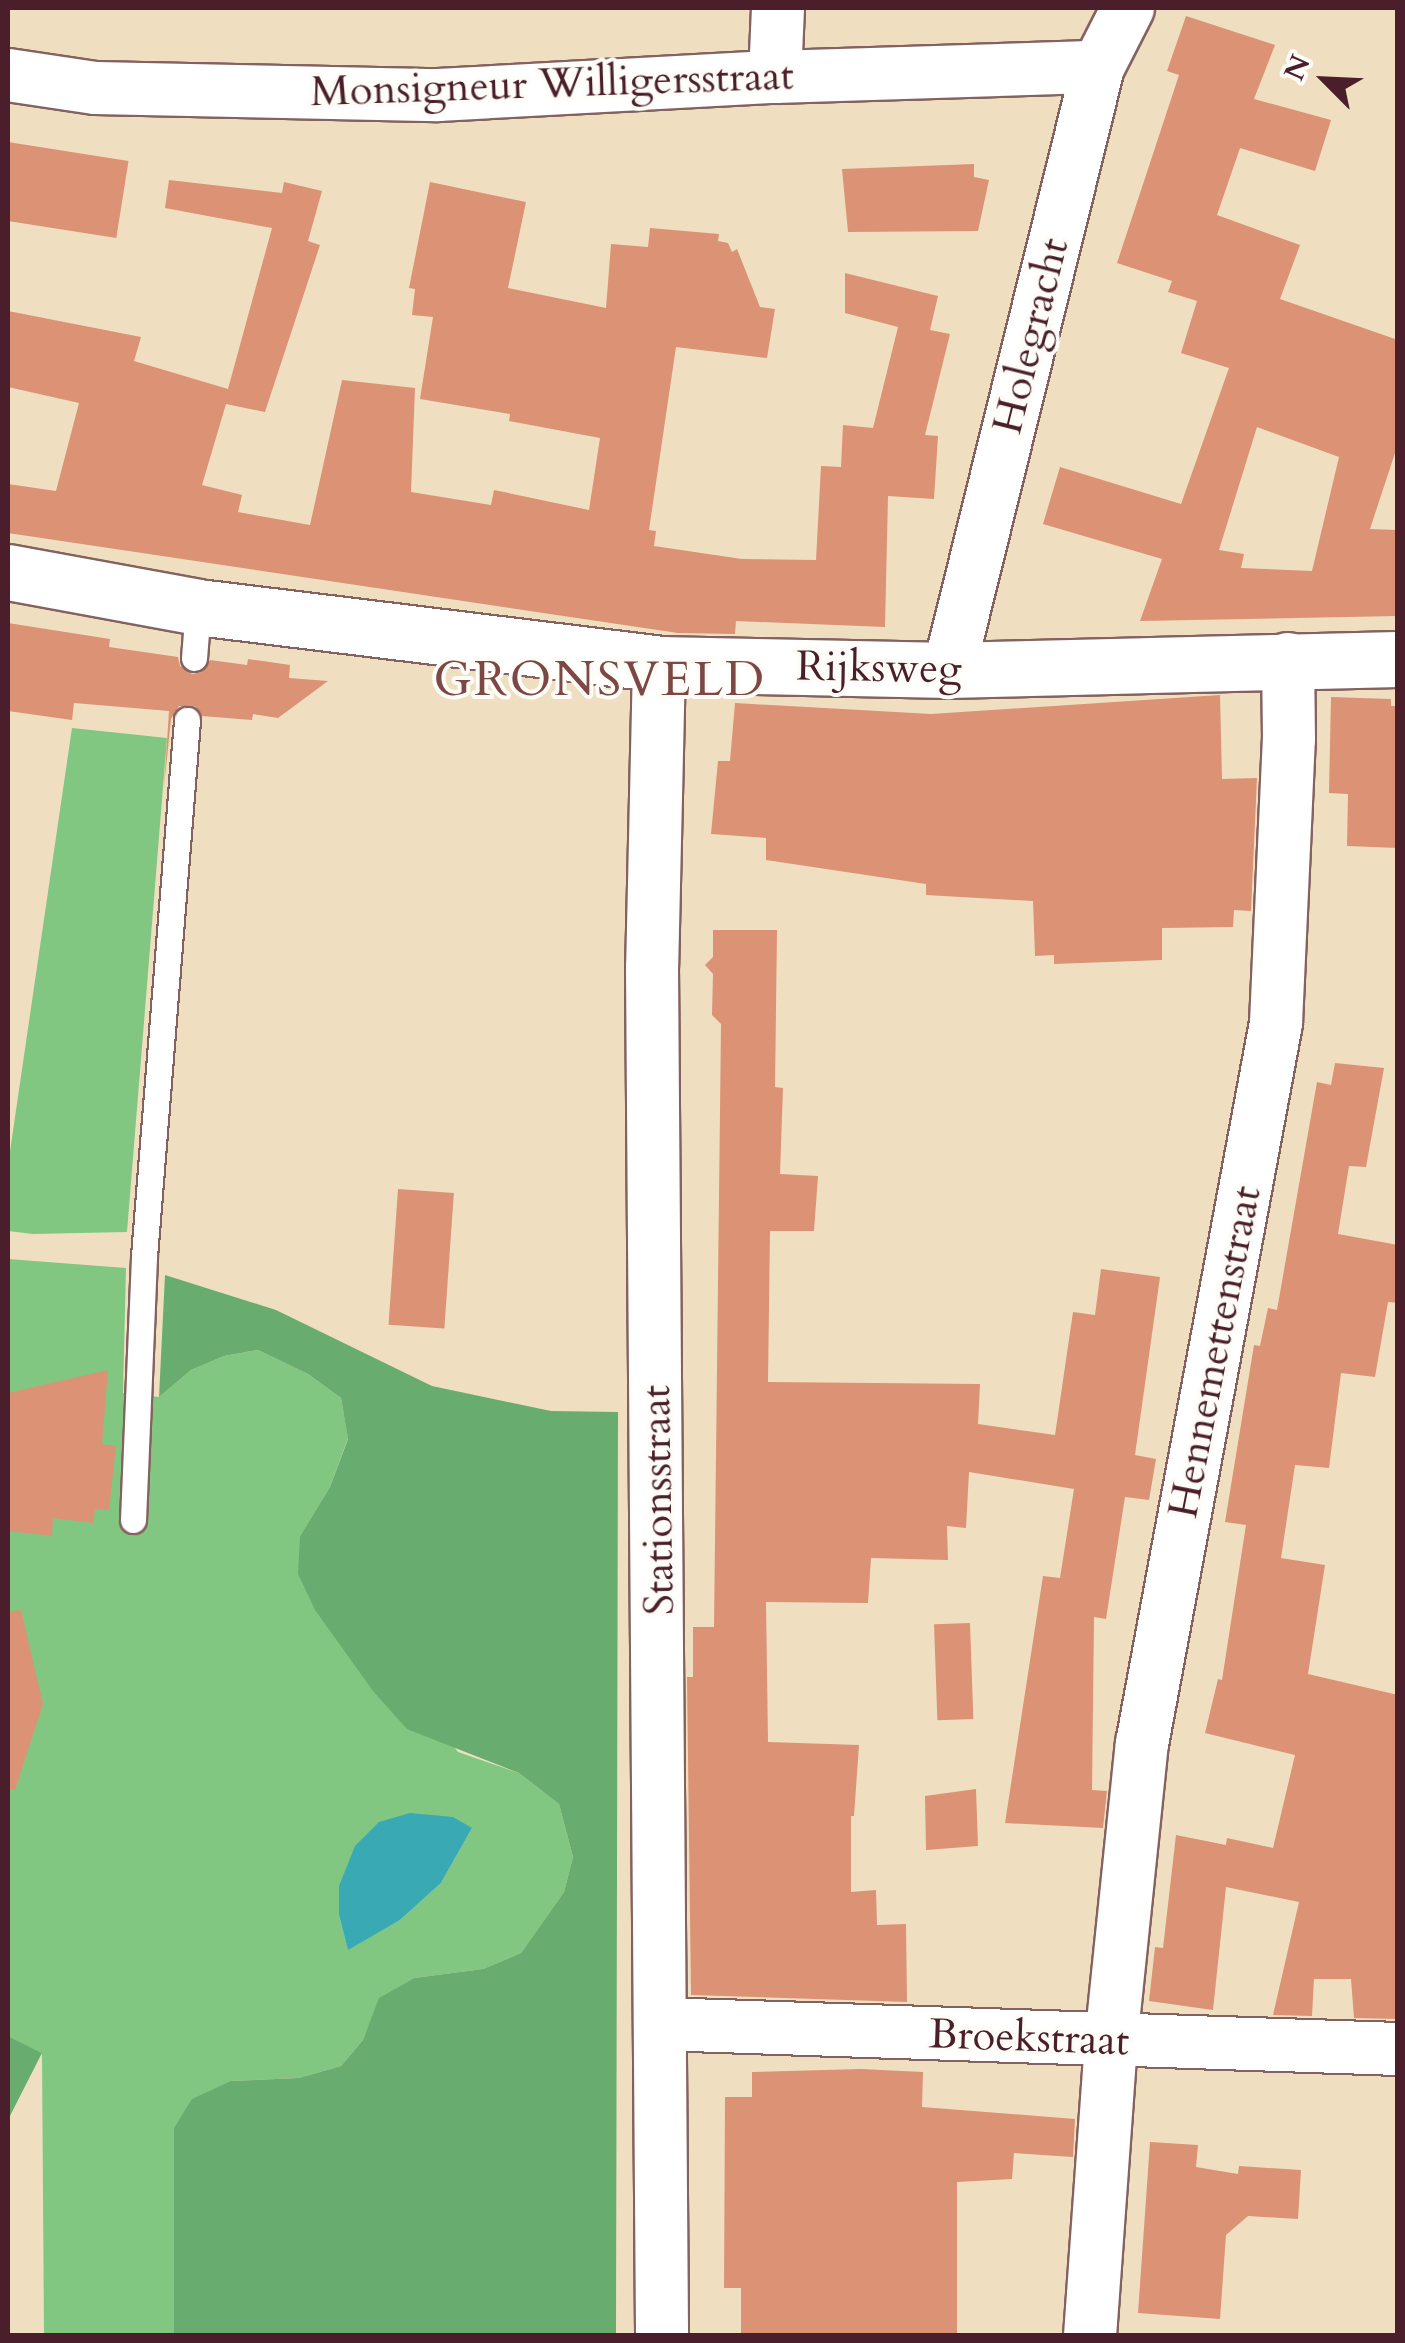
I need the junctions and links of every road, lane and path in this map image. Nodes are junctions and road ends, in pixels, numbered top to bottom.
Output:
1 (778, 8) edge
2 (1128, 8) edge
3 (1098, 67) junction
4 (8, 75) edge
5 (775, 77) junction
6 (8, 572) edge
7 (1288, 659) junction
8 (1398, 659) edge
9 (659, 664) junction
10 (948, 670) junction
11 (187, 720) dead end
12 (133, 1520) dead end
13 (660, 2024) junction
14 (1111, 2042) junction
15 (1398, 2049) edge
16 (662, 2336) edge
17 (1090, 2336) edge

1 - 5 street
2 - 3 street, Holegracht
3 - 5 street, Monsigneur Willigersstraat
3 - 10 street, Holegracht
4 - 5 street, Monsigneur Willigersstraat
6 - 9 street, Rijksweg
7 - 8 street, Rijksweg
7 - 10 street, Rijksweg
7 - 14 street, Hennemettenstraat
9 - 10 street, Rijksweg
9 - 13 street, Stationsstraat
11 - 12 lane
13 - 14 street, Broekstraat
13 - 16 street, Stationsstraat
14 - 15 street, Broekstraat
14 - 17 street, Hennemettenstraat

